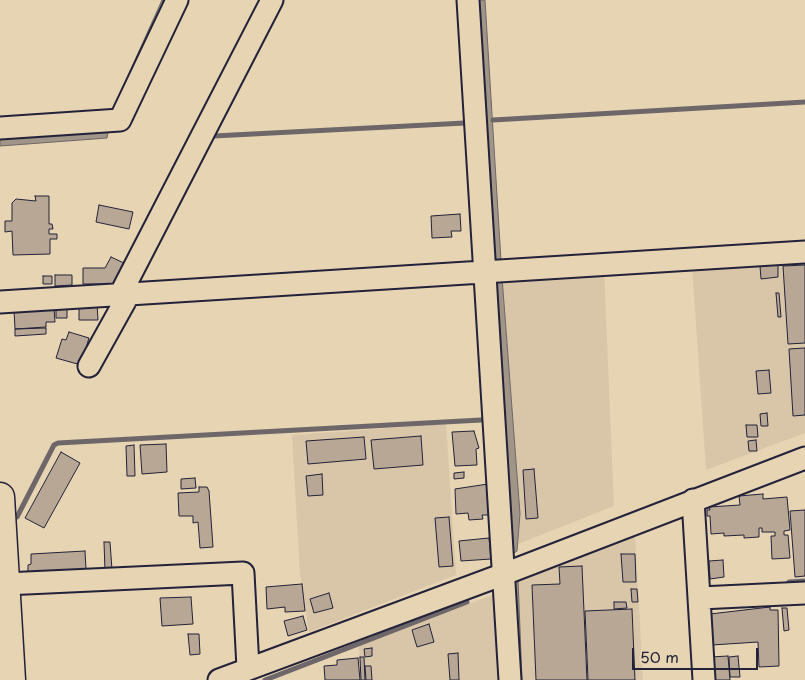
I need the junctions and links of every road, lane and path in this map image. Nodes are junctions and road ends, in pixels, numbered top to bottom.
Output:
1 (177, 0) edge
2 (272, 0) edge
3 (468, 0) edge
4 (0, 128) edge
5 (805, 252) edge
6 (492, 272) junction
7 (125, 295) junction
8 (0, 302) edge
9 (90, 366) dead end
10 (805, 458) edge
11 (0, 496) edge
12 (693, 500) junction
13 (504, 574) junction
14 (6, 584) junction
15 (805, 593) edge
16 (700, 598) junction
17 (248, 668) junction
18 (11, 680) edge
19 (219, 680) edge
20 (510, 680) edge
21 (704, 680) edge

1 - 4 street
2 - 7 street
3 - 6 street
5 - 6 street
6 - 7 street
6 - 13 street
7 - 8 street
7 - 9 street
10 - 12 street
11 - 14 main road
12 - 13 street
12 - 16 street
13 - 17 street
13 - 20 street
14 - 17 street
14 - 18 main road
15 - 16 street
16 - 21 street
17 - 19 street

